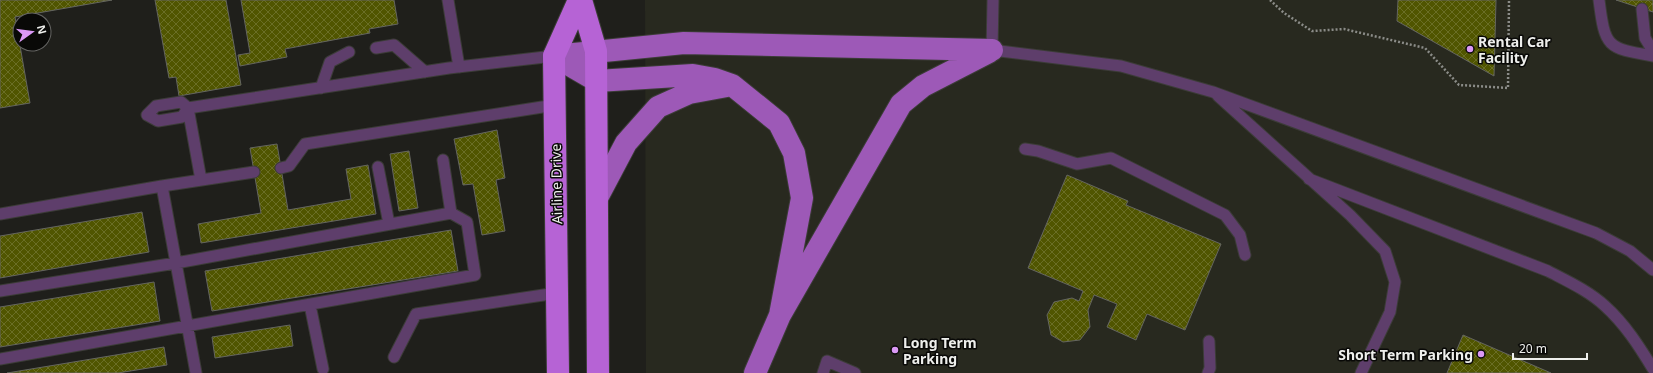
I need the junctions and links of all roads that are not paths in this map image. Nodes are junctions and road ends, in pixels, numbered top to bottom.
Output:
1 (448, 0) edge
2 (580, 0) edge
3 (993, 0) edge
4 (1599, 0) edge
5 (1642, 8) dead end
6 (376, 48) dead end
7 (992, 50) junction
8 (596, 51) junction
9 (1653, 51) edge
10 (349, 52) dead end
11 (554, 56) junction
12 (1653, 56) edge
13 (459, 67) junction
14 (426, 72) junction
15 (597, 81) junction
16 (732, 85) junction
17 (321, 88) junction
18 (1213, 92) junction
19 (555, 105) junction
20 (1025, 149) dead end
21 (443, 160) dead end
22 (378, 167) dead end
23 (281, 168) dead end
24 (254, 172) dead end
25 (1309, 179) junction
26 (201, 180) junction
27 (162, 186) junction
28 (598, 196) junction
29 (451, 213) junction
30 (0, 214) edge
31 (389, 224) junction
32 (1245, 255) dead end
33 (176, 263) junction
34 (1653, 270) edge
35 (0, 291) edge
36 (557, 292) junction
37 (310, 305) junction
38 (780, 315) junction
39 (187, 326) junction
40 (1209, 341) dead end
41 (394, 357) dead end
42 (0, 359) edge
43 (323, 369) dead end
44 (1653, 369) edge
45 (196, 373) edge
46 (558, 373) edge
47 (598, 373) edge
48 (755, 373) edge
49 (823, 373) edge
50 (855, 373) edge
51 (1208, 373) edge
52 (1362, 373) edge

1 - 13 lane
2 - 8 highway, Airline Drive
2 - 11 highway, Airline Drive
3 - 7 lane
4 - 12 lane
5 - 9 lane
6 - 14 lane
7 - 8 main road
7 - 18 lane
7 - 38 main road
8 - 11 main road
8 - 15 highway, Airline Drive
10 - 17 lane
11 - 13 lane
11 - 15 main road
11 - 19 highway, Airline Drive
13 - 14 lane
14 - 17 lane
15 - 16 main road
15 - 28 highway, Airline Drive
16 - 28 main road
16 - 38 main road
17 - 26 lane
18 - 25 lane
18 - 34 lane
19 - 23 lane
19 - 36 highway, Airline Drive
20 - 32 lane
21 - 29 lane
22 - 31 lane
24 - 26 lane
25 - 44 lane
25 - 52 lane
26 - 27 lane
27 - 30 lane
27 - 33 lane
28 - 47 highway, Airline Drive
29 - 31 lane
29 - 37 lane
31 - 33 lane
33 - 35 lane
33 - 39 lane
36 - 41 lane
36 - 46 highway, Airline Drive
37 - 39 lane
37 - 43 lane
38 - 48 main road
39 - 42 lane
39 - 45 lane
40 - 51 lane
49 - 50 lane

